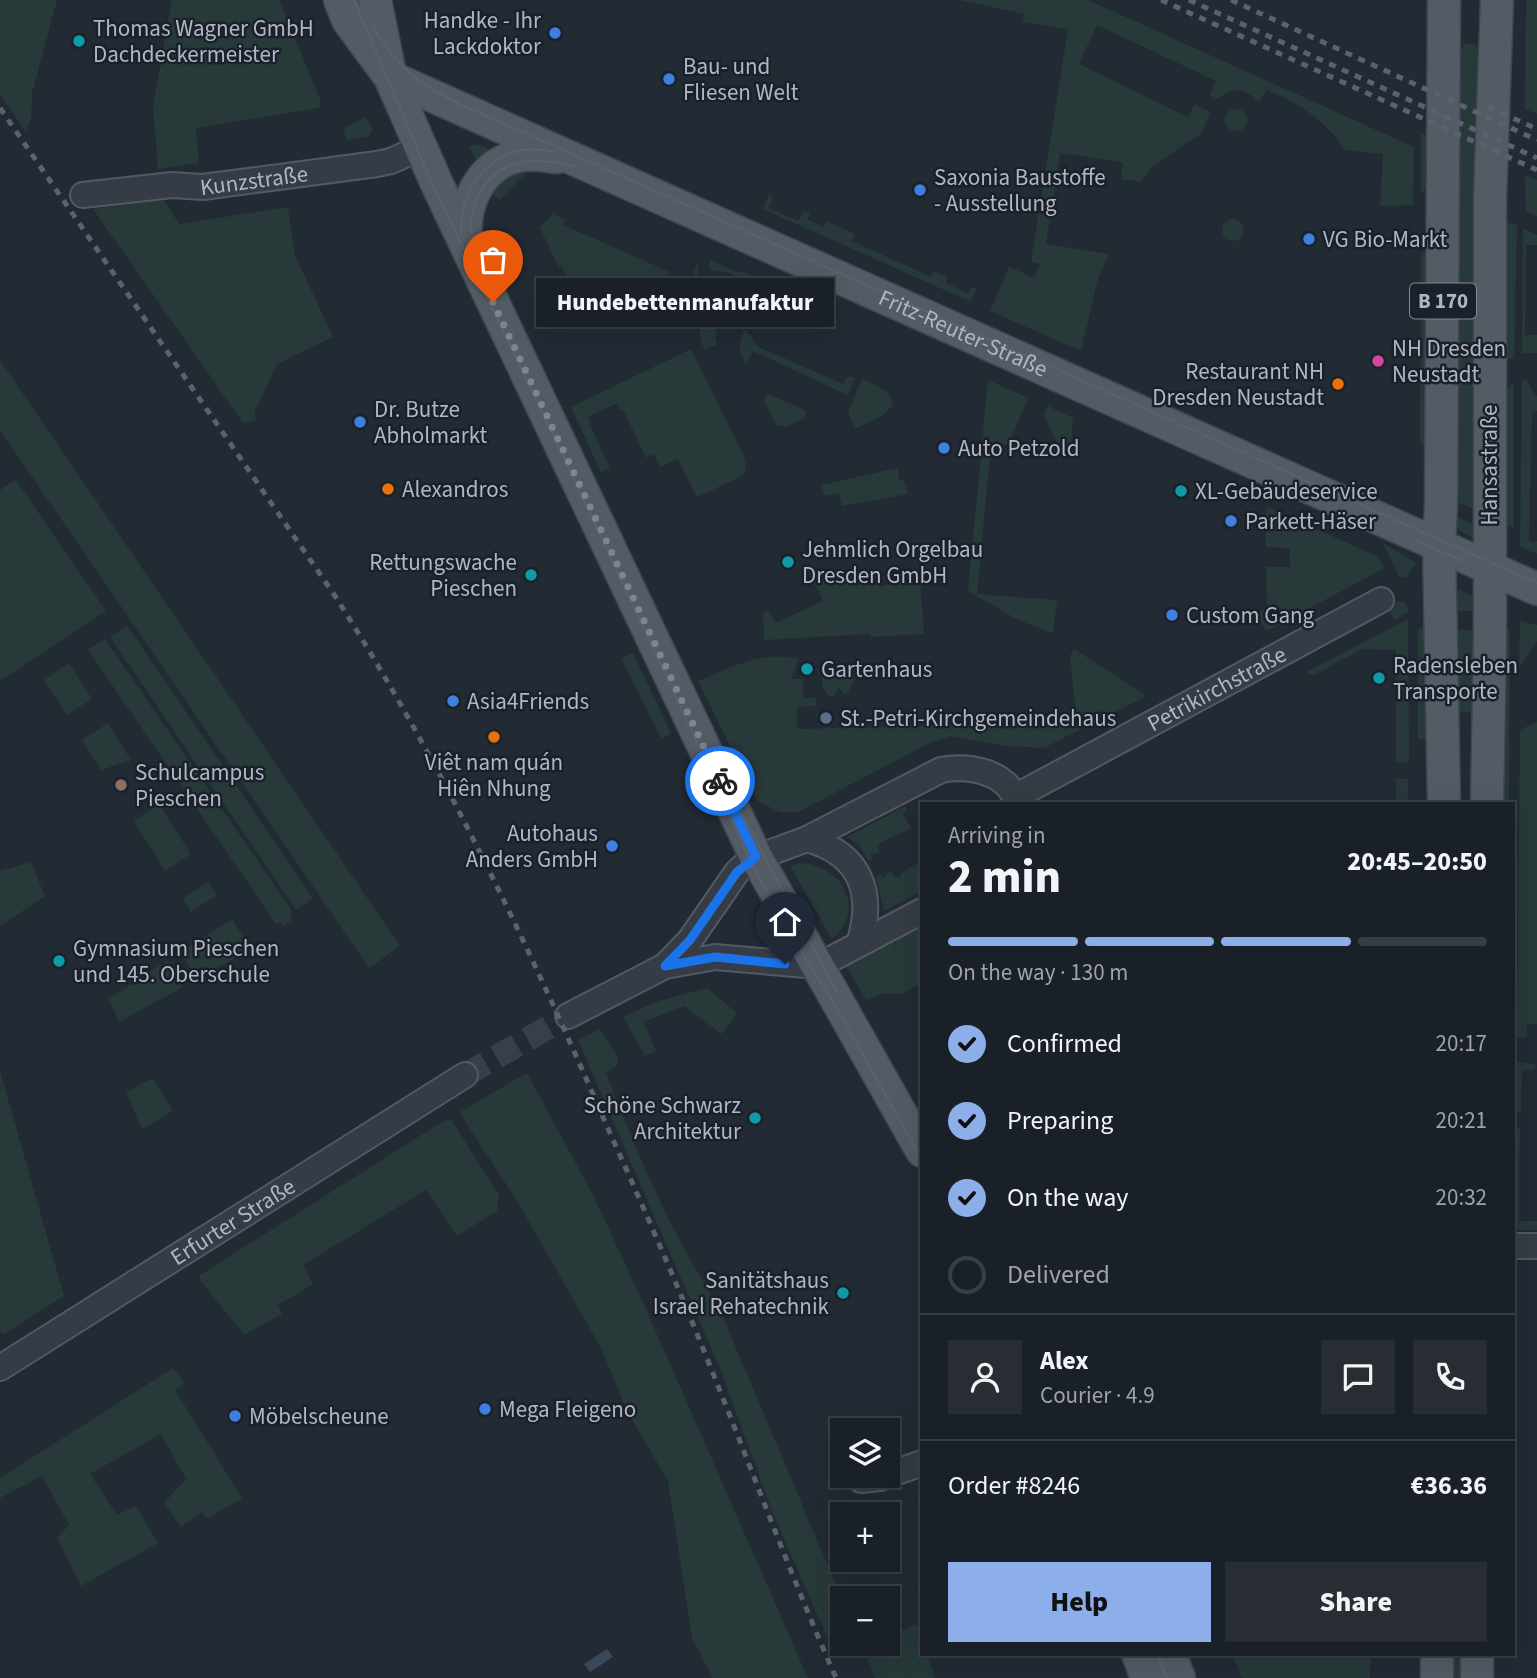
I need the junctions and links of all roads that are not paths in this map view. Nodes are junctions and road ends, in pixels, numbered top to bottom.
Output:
1 (341, 0) edge
2 (374, 0) edge
3 (1444, 0) edge
4 (1497, 0) edge
5 (390, 77) junction
6 (421, 148) junction
7 (578, 161) junction
8 (83, 195) dead end
9 (468, 249) junction
10 (1439, 545) junction
11 (1490, 568) junction
12 (1537, 589) edge
13 (1381, 600) dead end
14 (1016, 800) edge
15 (1444, 802) edge
16 (1487, 802) edge
17 (807, 839) junction
18 (756, 857) junction
19 (920, 912) edge
20 (859, 944) junction
21 (665, 966) junction
22 (818, 966) junction
23 (568, 1016) tunnel mouth
24 (465, 1075) tunnel mouth
25 (920, 1147) edge
26 (1515, 1246) edge
27 (1537, 1246) edge
28 (0, 1368) edge
29 (920, 1464) edge
30 (900, 1471) edge
31 (1139, 1656) edge
32 (1171, 1656) edge
33 (1437, 1656) edge
34 (1477, 1656) edge
35 (1147, 1678) edge
36 (1179, 1678) edge
37 (1437, 1678) edge
38 (1477, 1678) edge

1 - 5 main road
2 - 5 main road
3 - 10 main road, Hansastraße / B 170
4 - 11 main road, Hansastraße / B 170
5 - 6 main road
5 - 7 main road, Fritz-Reuter-Straße
6 - 8 street, Kunzstraße
6 - 9 main road
7 - 9 main road
7 - 10 main road, Fritz-Reuter-Straße
9 - 18 main road
10 - 11 main road, Fritz-Reuter-Straße
10 - 15 main road, Hansastraße / B 170
11 - 12 main road, Fritz-Reuter-Straße
11 - 16 main road, Hansastraße / B 170
13 - 14 street, Petrikirchstraße
14 - 17 street
17 - 18 street
17 - 20 street
18 - 21 street
18 - 22 main road
19 - 20 street
20 - 22 street
21 - 22 street
21 - 23 street
22 - 25 main road
24 - 28 street, Erfurter Straße
26 - 27 street
29 - 30 street
31 - 35 main road
32 - 36 main road
33 - 37 main road
34 - 38 main road

